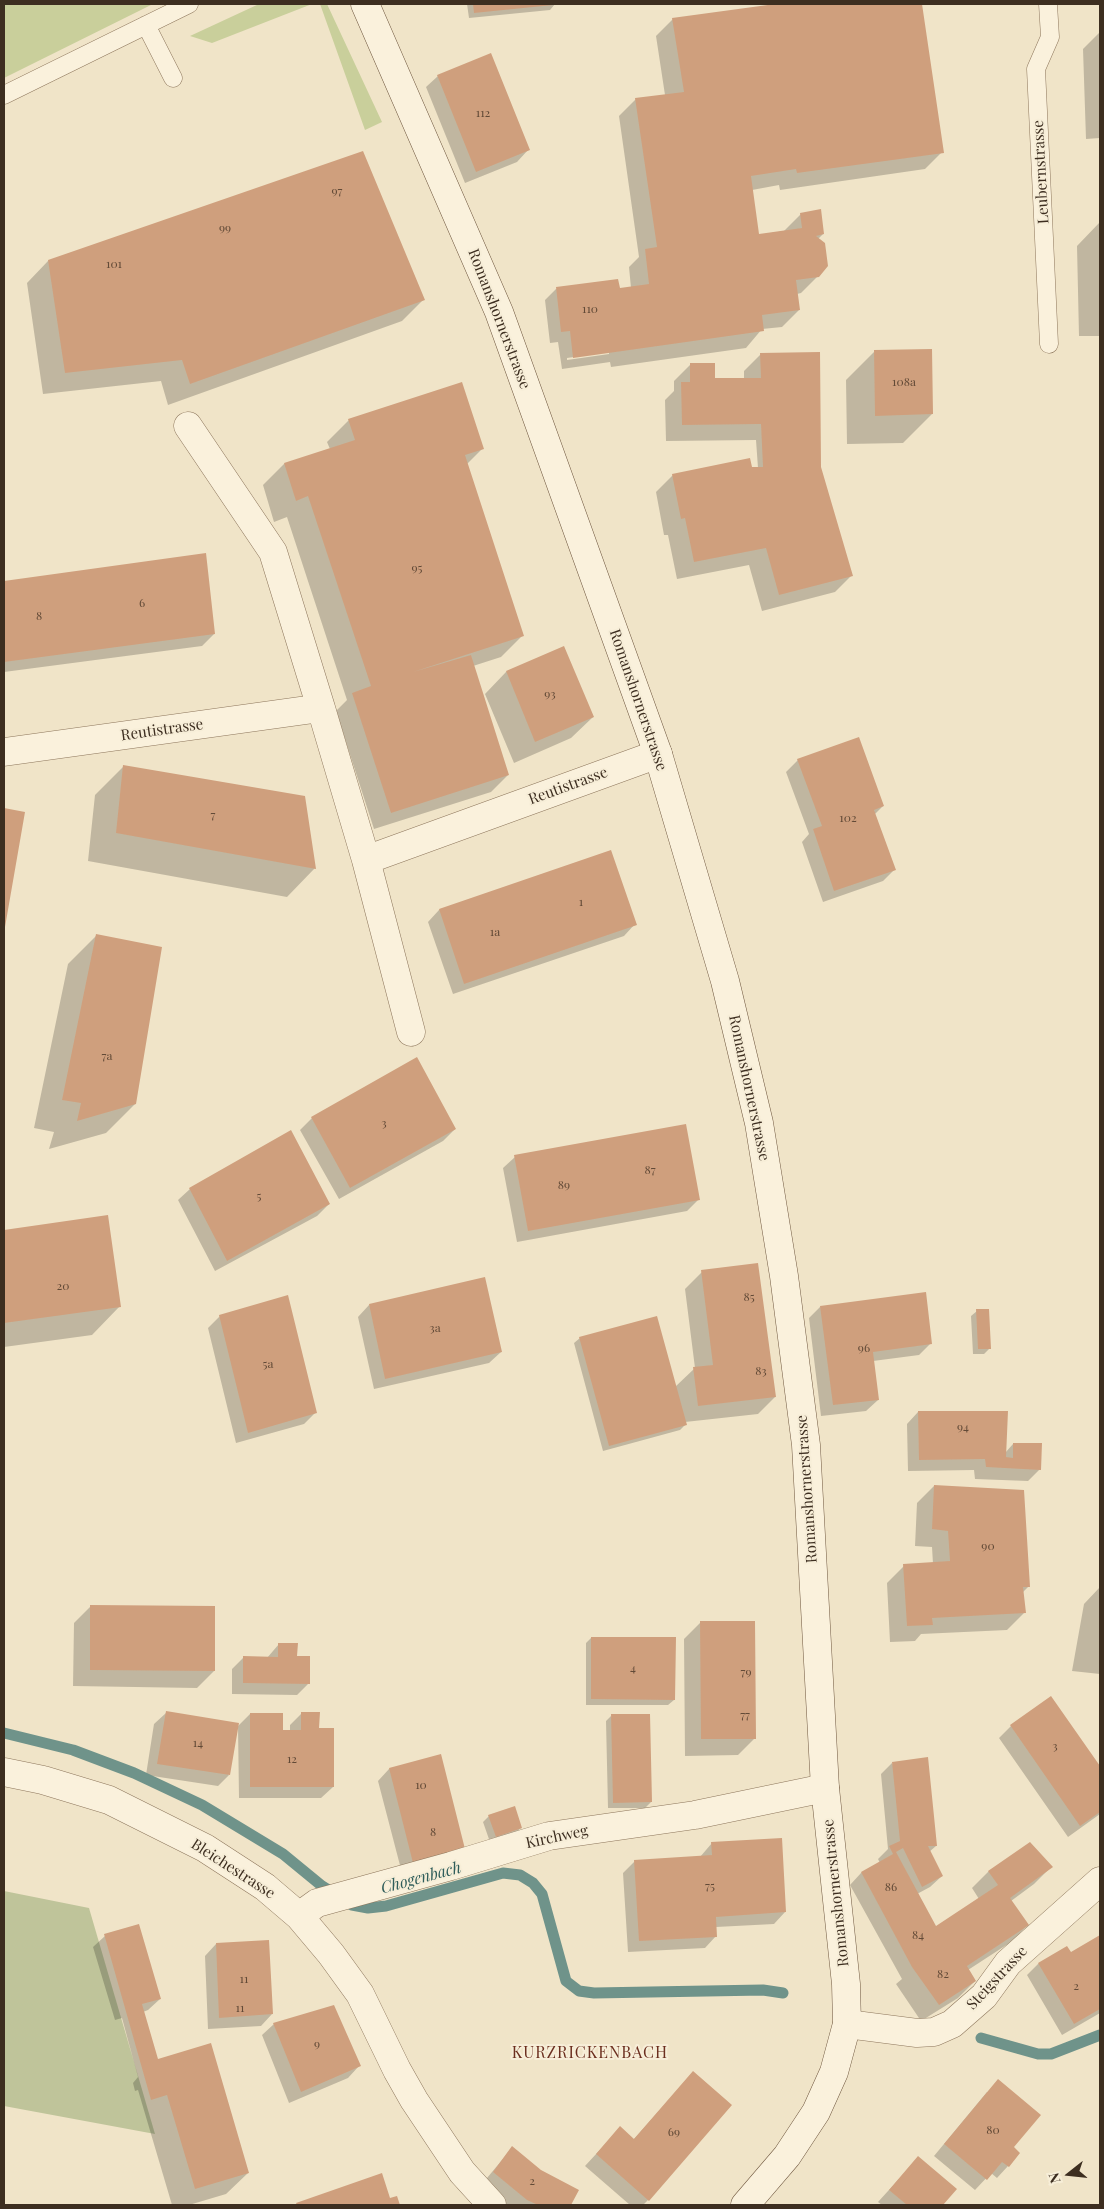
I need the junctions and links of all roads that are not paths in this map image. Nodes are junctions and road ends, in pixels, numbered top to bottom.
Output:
1 (189, 4) edge
2 (365, 4) edge
3 (1048, 4) edge
4 (146, 25) junction
5 (173, 78) dead end
6 (4, 95) edge
7 (1049, 344) dead end
8 (188, 426) dead end
9 (321, 708) junction
10 (4, 752) edge
11 (658, 754) junction
12 (366, 860) junction
13 (411, 1032) dead end
14 (4, 1772) edge
15 (825, 1788) junction
16 (1100, 1882) edge
17 (299, 1916) junction
18 (847, 2024) junction
19 (492, 2205) edge
20 (745, 2205) edge

1 - 4 lane
2 - 11 street, Romanshornerstrasse
3 - 7 lane, Leubernstrasse
4 - 5 lane
4 - 6 lane
8 - 9 street
9 - 10 street, Reutistrasse
9 - 12 street
11 - 12 street, Reutistrasse
11 - 15 street, Romanshornerstrasse
12 - 13 street
14 - 17 street, Bleichestrasse
15 - 17 street, Kirchweg
15 - 18 street, Romanshornerstrasse
16 - 18 street, Steigstrasse
17 - 19 street, Bleichestrasse
18 - 20 street, Romanshornerstrasse

